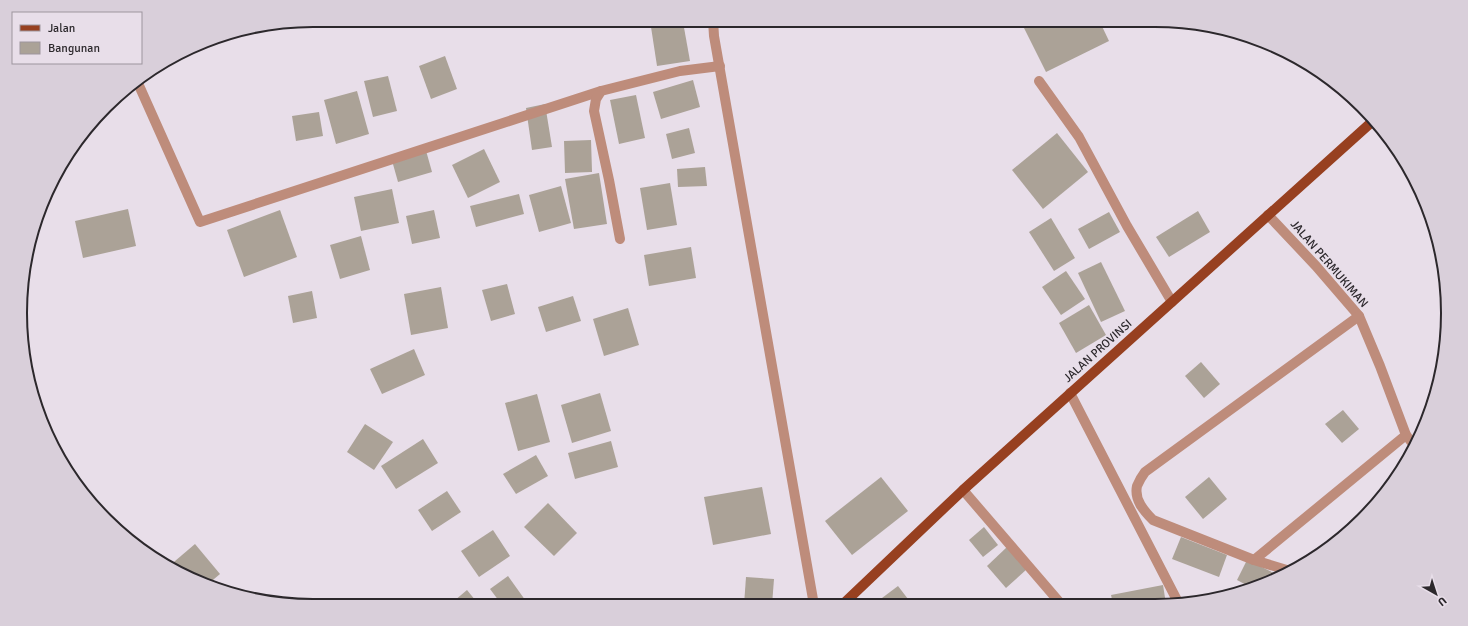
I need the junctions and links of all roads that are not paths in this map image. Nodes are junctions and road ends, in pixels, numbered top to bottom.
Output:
1 (713, 27) edge
2 (720, 66) junction
3 (1039, 81) dead end
4 (139, 86) edge
5 (601, 91) junction
6 (1370, 124) edge
7 (1268, 215) junction
8 (620, 239) dead end
9 (1172, 302) junction
10 (1359, 316) junction
11 (1070, 393) junction
12 (1406, 435) junction
13 (1411, 441) edge
14 (964, 490) junction
15 (1254, 560) junction
16 (1284, 568) edge
17 (1176, 598) edge
18 (813, 599) edge
19 (848, 599) edge
20 (1057, 599) edge

1 - 2 street
2 - 5 street
2 - 18 street
3 - 9 street
4 - 5 street
5 - 8 street
6 - 7 main road, JALAN PROVINSI
7 - 9 main road, JALAN PROVINSI
7 - 10 street, JALAN PERMUKIMAN
9 - 11 main road, JALAN PROVINSI
10 - 12 street, JALAN PERMUKIMAN
10 - 15 street
11 - 14 main road, JALAN PROVINSI
11 - 17 street
12 - 13 street, JALAN PERMUKIMAN
12 - 15 street
14 - 19 main road, JALAN PROVINSI
14 - 20 street
15 - 16 street

